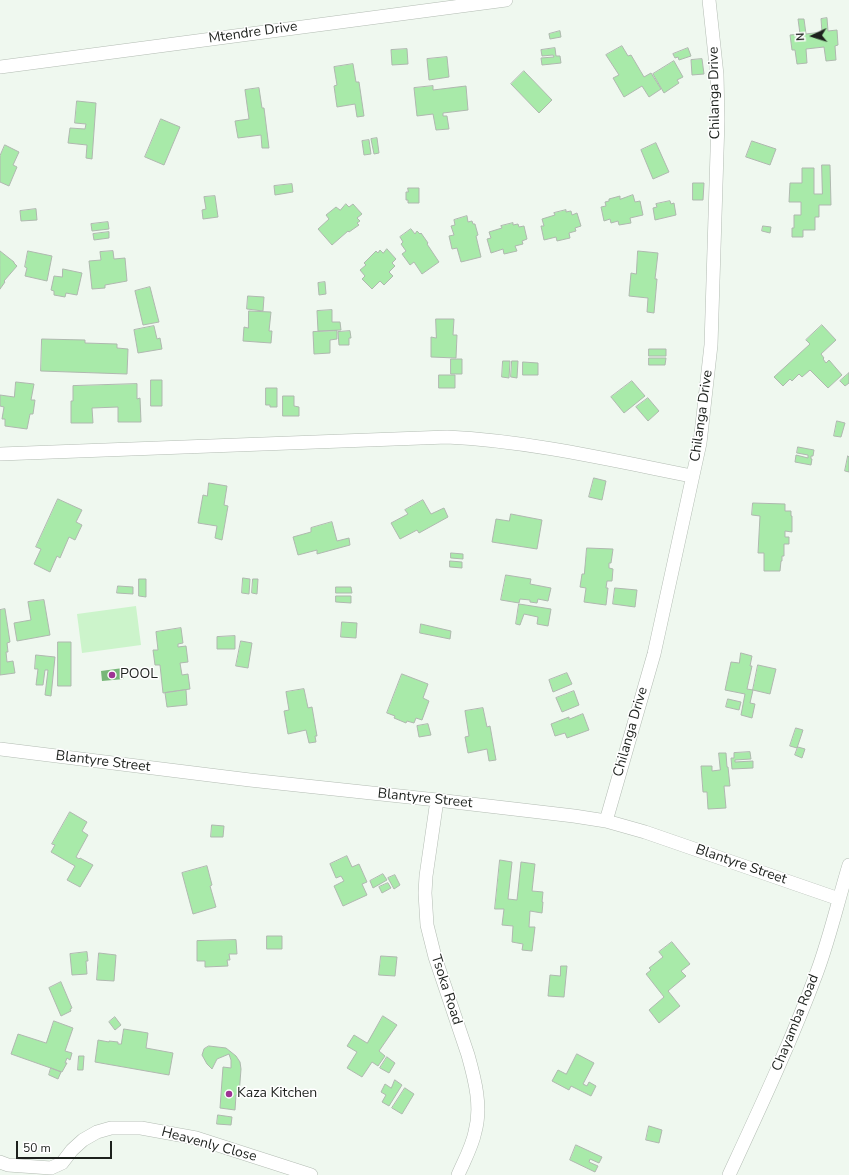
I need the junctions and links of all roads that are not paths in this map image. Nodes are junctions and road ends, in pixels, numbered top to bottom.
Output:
1 (506, 0) edge
2 (709, 0) edge
3 (0, 67) edge
4 (0, 454) edge
5 (692, 476) junction
6 (0, 749) edge
7 (437, 800) junction
8 (606, 821) junction
9 (849, 865) edge
10 (839, 899) junction
11 (0, 1162) edge
12 (311, 1175) edge
13 (458, 1175) edge
14 (729, 1175) edge

1 - 3 street, Mtendre Drive
2 - 5 street, Chilanga Drive
4 - 5 street
5 - 8 street, Chilanga Drive
6 - 7 street, Blantyre Street
7 - 8 street, Blantyre Street
7 - 13 street, Tsoka Road
8 - 10 street, Blantyre Street
9 - 10 street, Chayamba Road
10 - 14 street, Chayamba Road
11 - 12 street, Heavenly Close

